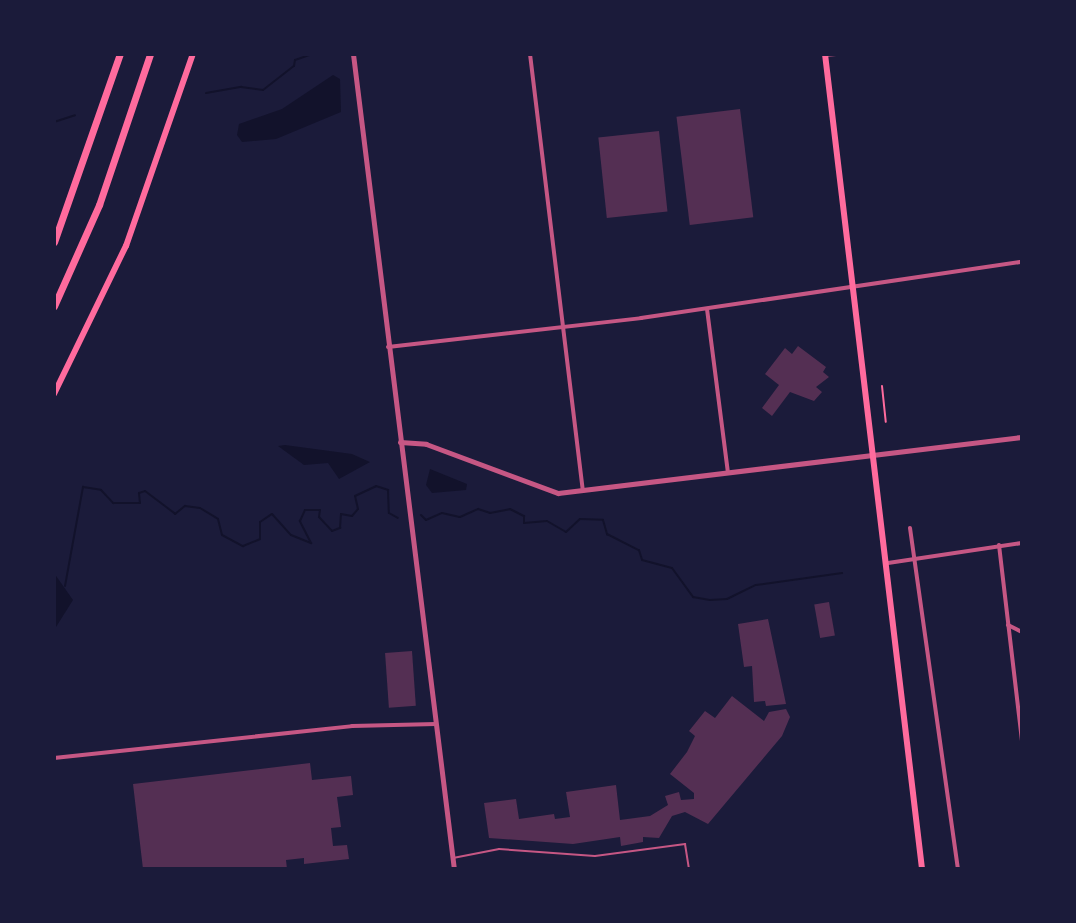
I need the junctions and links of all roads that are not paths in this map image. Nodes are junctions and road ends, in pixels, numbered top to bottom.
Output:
1 (150, 54) edge
2 (193, 54) edge
3 (353, 54) edge
4 (530, 54) edge
5 (836, 54) edge
6 (825, 55) edge
7 (119, 56) edge
8 (54, 242) edge
9 (1022, 262) edge
10 (853, 285) junction
11 (54, 306) edge
12 (707, 308) junction
13 (563, 326) junction
14 (388, 347) junction
15 (54, 394) edge
16 (1022, 437) edge
17 (400, 442) junction
18 (874, 455) junction
19 (728, 473) junction
20 (583, 491) junction
21 (910, 528) dead end
22 (1022, 543) edge
23 (999, 545) junction
24 (915, 560) junction
25 (888, 563) junction
26 (1008, 625) junction
27 (1022, 632) edge
28 (436, 724) junction
29 (1022, 742) edge
30 (54, 758) edge
31 (453, 858) junction
32 (454, 869) edge
33 (689, 869) edge
34 (922, 869) edge
35 (958, 869) edge

1 - 11 highway
2 - 15 main road
3 - 14 street
4 - 13 street
5 - 6 street
6 - 10 main road
7 - 8 highway
9 - 10 street
10 - 12 street
10 - 18 main road
12 - 13 street
12 - 19 street
13 - 14 street
13 - 20 street
14 - 17 street
16 - 18 street
17 - 20 street
17 - 28 street
18 - 19 street
18 - 25 main road
19 - 20 street
21 - 24 street
22 - 23 street
23 - 24 street
23 - 26 street
24 - 25 street
24 - 35 street
25 - 34 main road
26 - 27 street
26 - 29 street
28 - 30 street
28 - 31 street
31 - 32 street
31 - 33 lane

